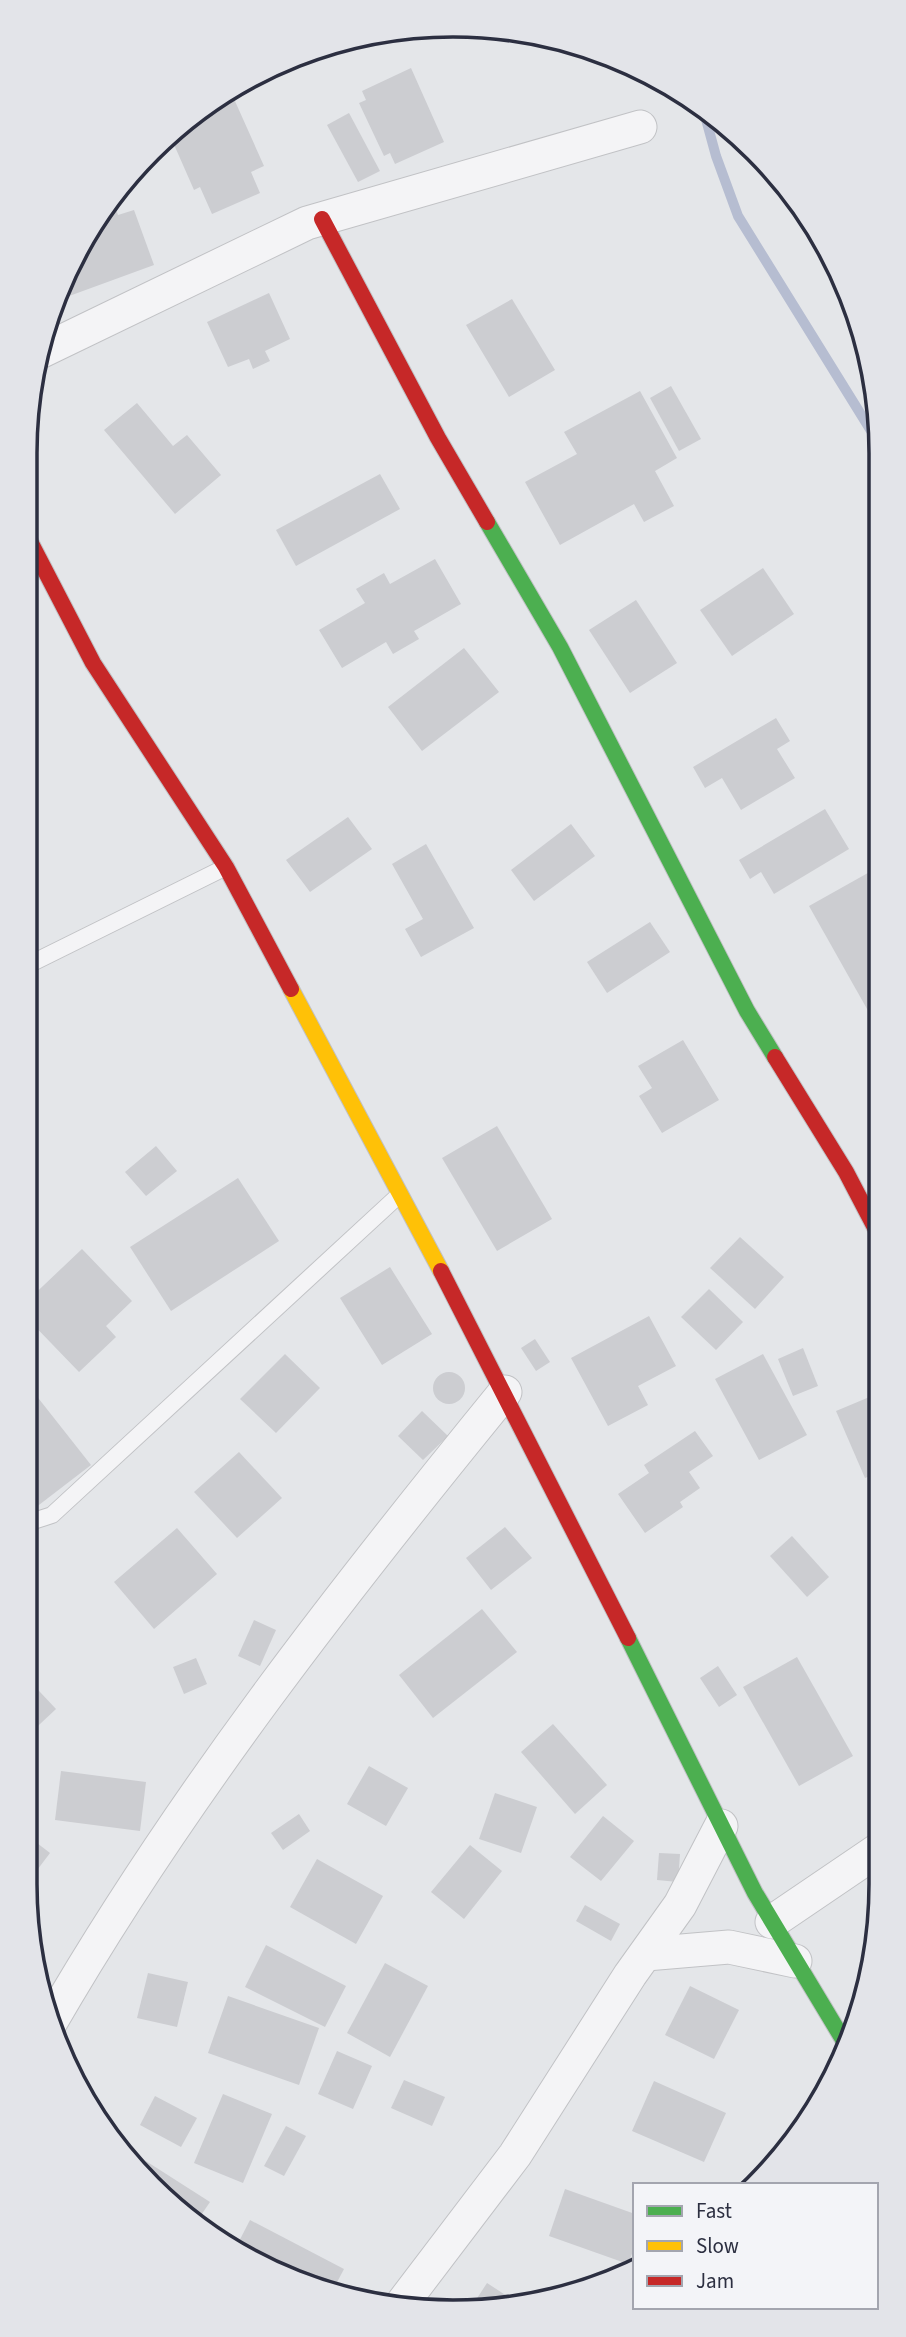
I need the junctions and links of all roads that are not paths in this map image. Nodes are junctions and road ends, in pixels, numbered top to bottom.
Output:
1 (640, 127) dead end
2 (322, 219) junction
3 (50, 348) edge
4 (37, 555) edge
5 (226, 867) junction
6 (37, 961) edge
7 (398, 1196) junction
8 (869, 1216) edge
9 (505, 1392) junction
10 (37, 1519) edge
11 (721, 1826) junction
12 (869, 1856) edge
13 (772, 1922) junction
14 (646, 1954) junction
15 (795, 1961) junction
16 (57, 2012) edge
17 (841, 2036) edge
18 (407, 2298) edge

1 - 2 street
2 - 3 street
2 - 8 street
4 - 5 street
5 - 6 lane
5 - 7 street
7 - 9 street
7 - 10 lane
9 - 11 street
9 - 16 street
11 - 13 street
11 - 14 street
12 - 13 street
13 - 15 street
14 - 15 street
14 - 18 street
15 - 17 street

